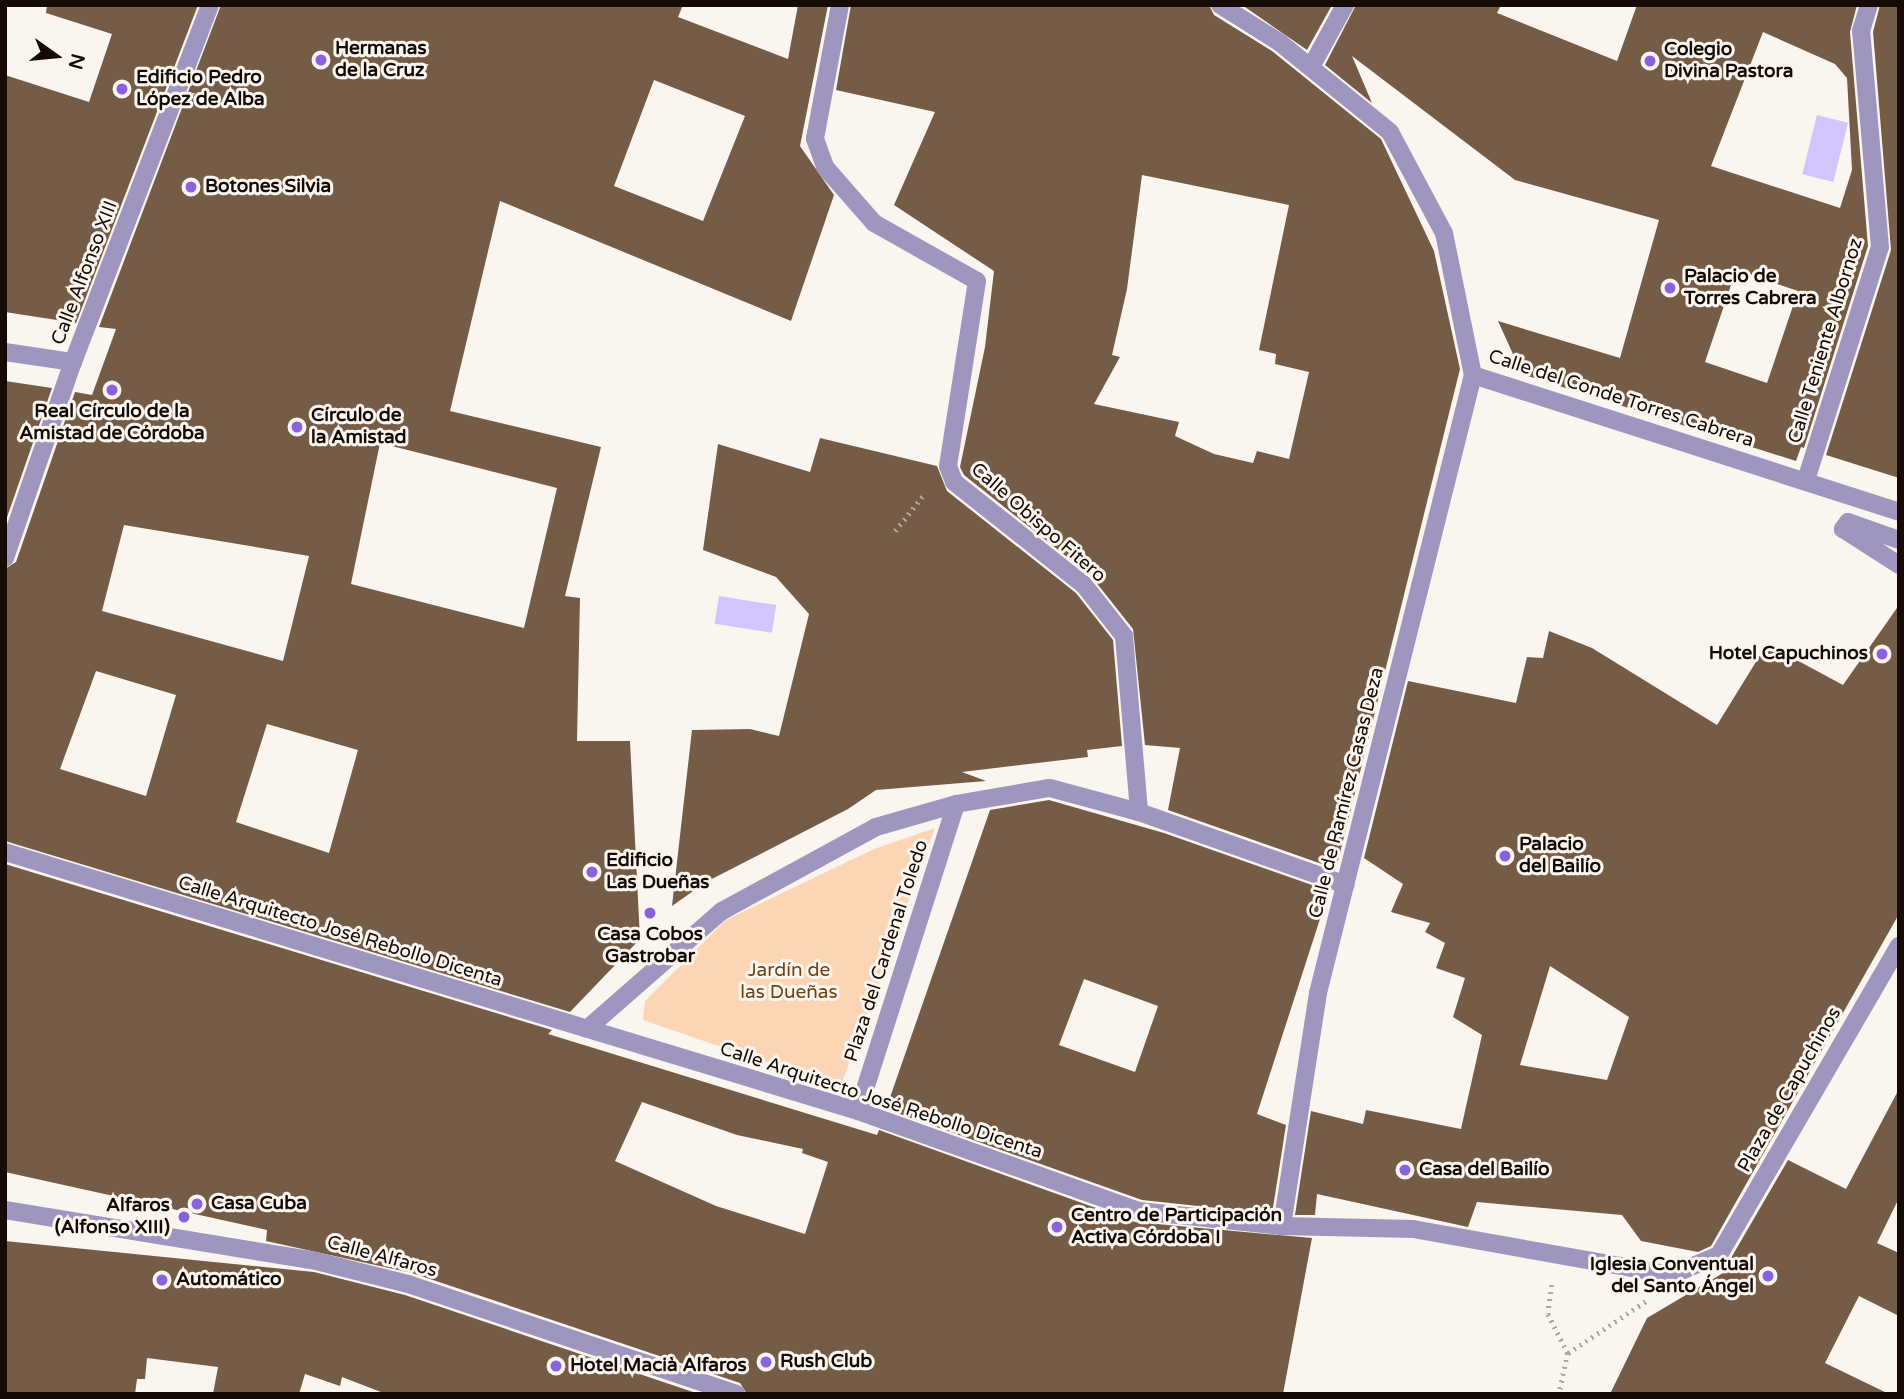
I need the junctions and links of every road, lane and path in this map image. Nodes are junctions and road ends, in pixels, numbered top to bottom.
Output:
1 (210, 5) edge
2 (840, 5) edge
3 (1220, 5) edge
4 (1345, 5) edge
5 (1869, 5) edge
6 (1311, 67) junction
7 (5, 352) edge
8 (73, 362) junction
9 (1473, 375) junction
10 (948, 466) junction
11 (1806, 480) junction
12 (1899, 512) edge
13 (895, 531) dead end
14 (1899, 540) edge
15 (5, 558) edge
16 (1899, 565) edge
17 (956, 804) junction
18 (1139, 812) junction
19 (5, 852) edge
20 (1346, 885) junction
21 (1899, 946) edge
22 (587, 1029) junction
23 (858, 1111) junction
24 (5, 1210) edge
25 (1282, 1226) junction
26 (1557, 1252) junction
27 (1672, 1275) junction
28 (1568, 1353) junction
29 (736, 1394) edge
30 (1559, 1394) edge

1 - 8 street, Calle Alfonso XIII
2 - 10 street, Calle Obispo Fitero
3 - 6 street, Calle del Conde Torres Cabrera
4 - 6 street
5 - 11 street, Calle Teniente Albornoz
6 - 9 street, Calle del Conde Torres Cabrera
7 - 8 street
8 - 15 street, Calle Alfonso XIII
9 - 11 street, Calle del Conde Torres Cabrera
9 - 20 street, Calle de Ramírez Casas Deza
10 - 13 path
10 - 18 street, Calle Obispo Fitero
11 - 12 street, Calle del Conde Torres Cabrera
14 - 16 street
17 - 18 street, Plaza del Cardenal Toledo
17 - 22 street, Plaza del Cardenal Toledo
17 - 23 street, Plaza del Cardenal Toledo
18 - 20 street, Plaza del Cardenal Toledo
19 - 22 street, Calle Arquitecto José Rebollo Dicenta
20 - 25 street, Calle de Ramírez Casas Deza
21 - 27 street, Plaza de Capuchinos
22 - 23 street, Calle Arquitecto José Rebollo Dicenta
23 - 25 street, Calle Arquitecto José Rebollo Dicenta
24 - 29 street, Calle Alfaros
25 - 26 street, Calle Arquitecto José Rebollo Dicenta
26 - 27 street, Calle Arquitecto José Rebollo Dicenta
26 - 28 path
27 - 28 path
28 - 30 path

